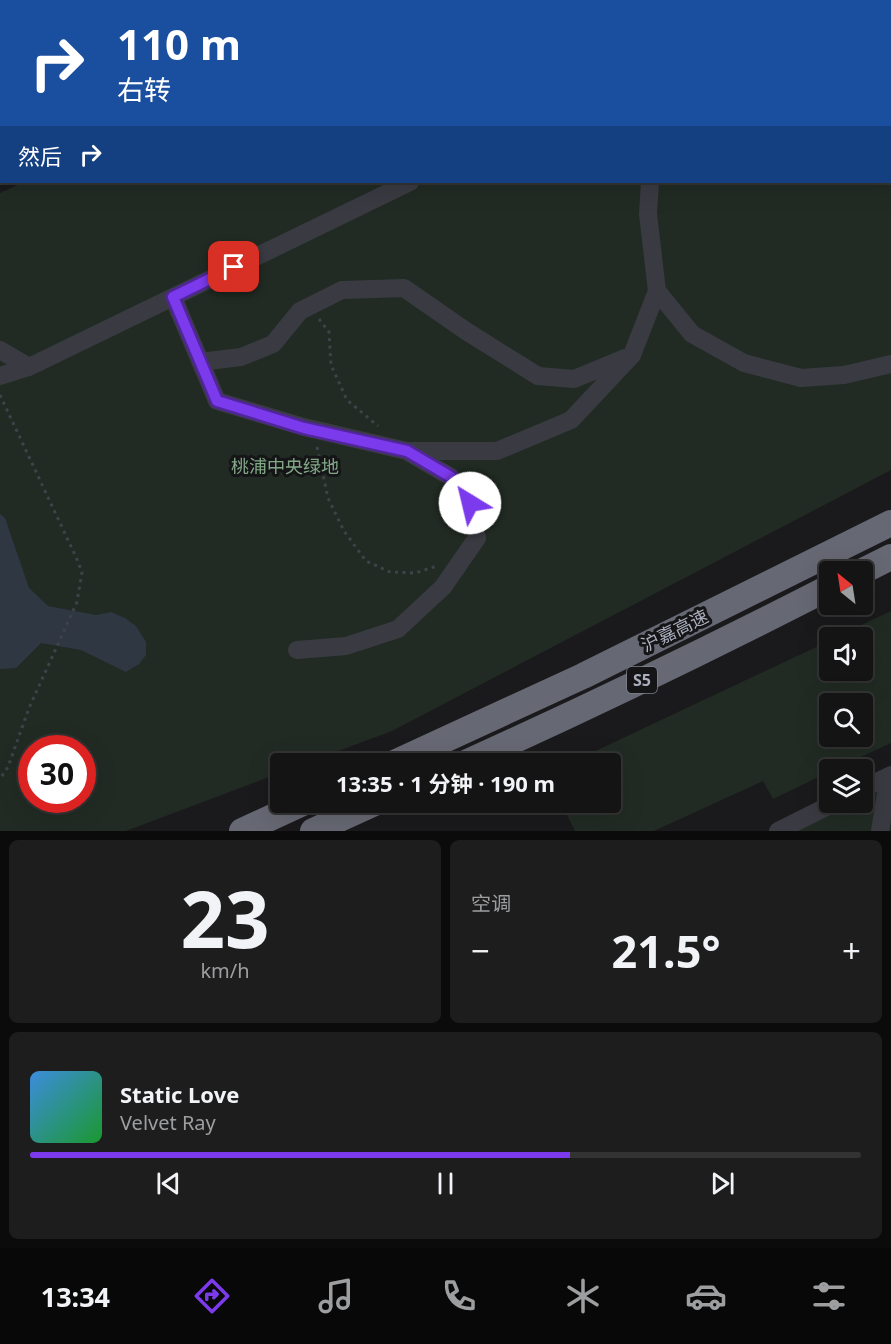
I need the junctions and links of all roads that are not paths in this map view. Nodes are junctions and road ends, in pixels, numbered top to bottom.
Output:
1 (408, 183) edge
2 (650, 183) edge
3 (657, 291) junction
4 (173, 297) junction
5 (0, 350) edge
6 (632, 355) junction
7 (200, 362) junction
8 (891, 364) edge
9 (29, 367) junction
10 (0, 376) edge
11 (407, 451) junction
12 (891, 505) edge
13 (891, 524) edge
14 (891, 559) edge
15 (873, 567) edge
16 (770, 576) junction
17 (819, 593) edge
18 (297, 650) dead end
19 (417, 753) edge
20 (488, 753) edge
21 (890, 776) edge
22 (873, 784) edge
23 (819, 810) edge
24 (281, 813) edge
25 (352, 813) edge
26 (242, 831) edge
27 (313, 831) edge
28 (778, 831) edge
29 (880, 831) edge

1 - 4 street
2 - 3 street
3 - 6 street
3 - 8 street
4 - 7 street
4 - 9 street
5 - 9 street
6 - 7 street
6 - 11 street
7 - 11 street
9 - 10 street
11 - 18 street
12 - 16 highway
13 - 16 highway
14 - 15 highway
16 - 19 highway
17 - 20 highway, 沪嘉高速 / S5
21 - 22 street
21 - 29 street
23 - 28 street
24 - 26 highway
25 - 27 highway

